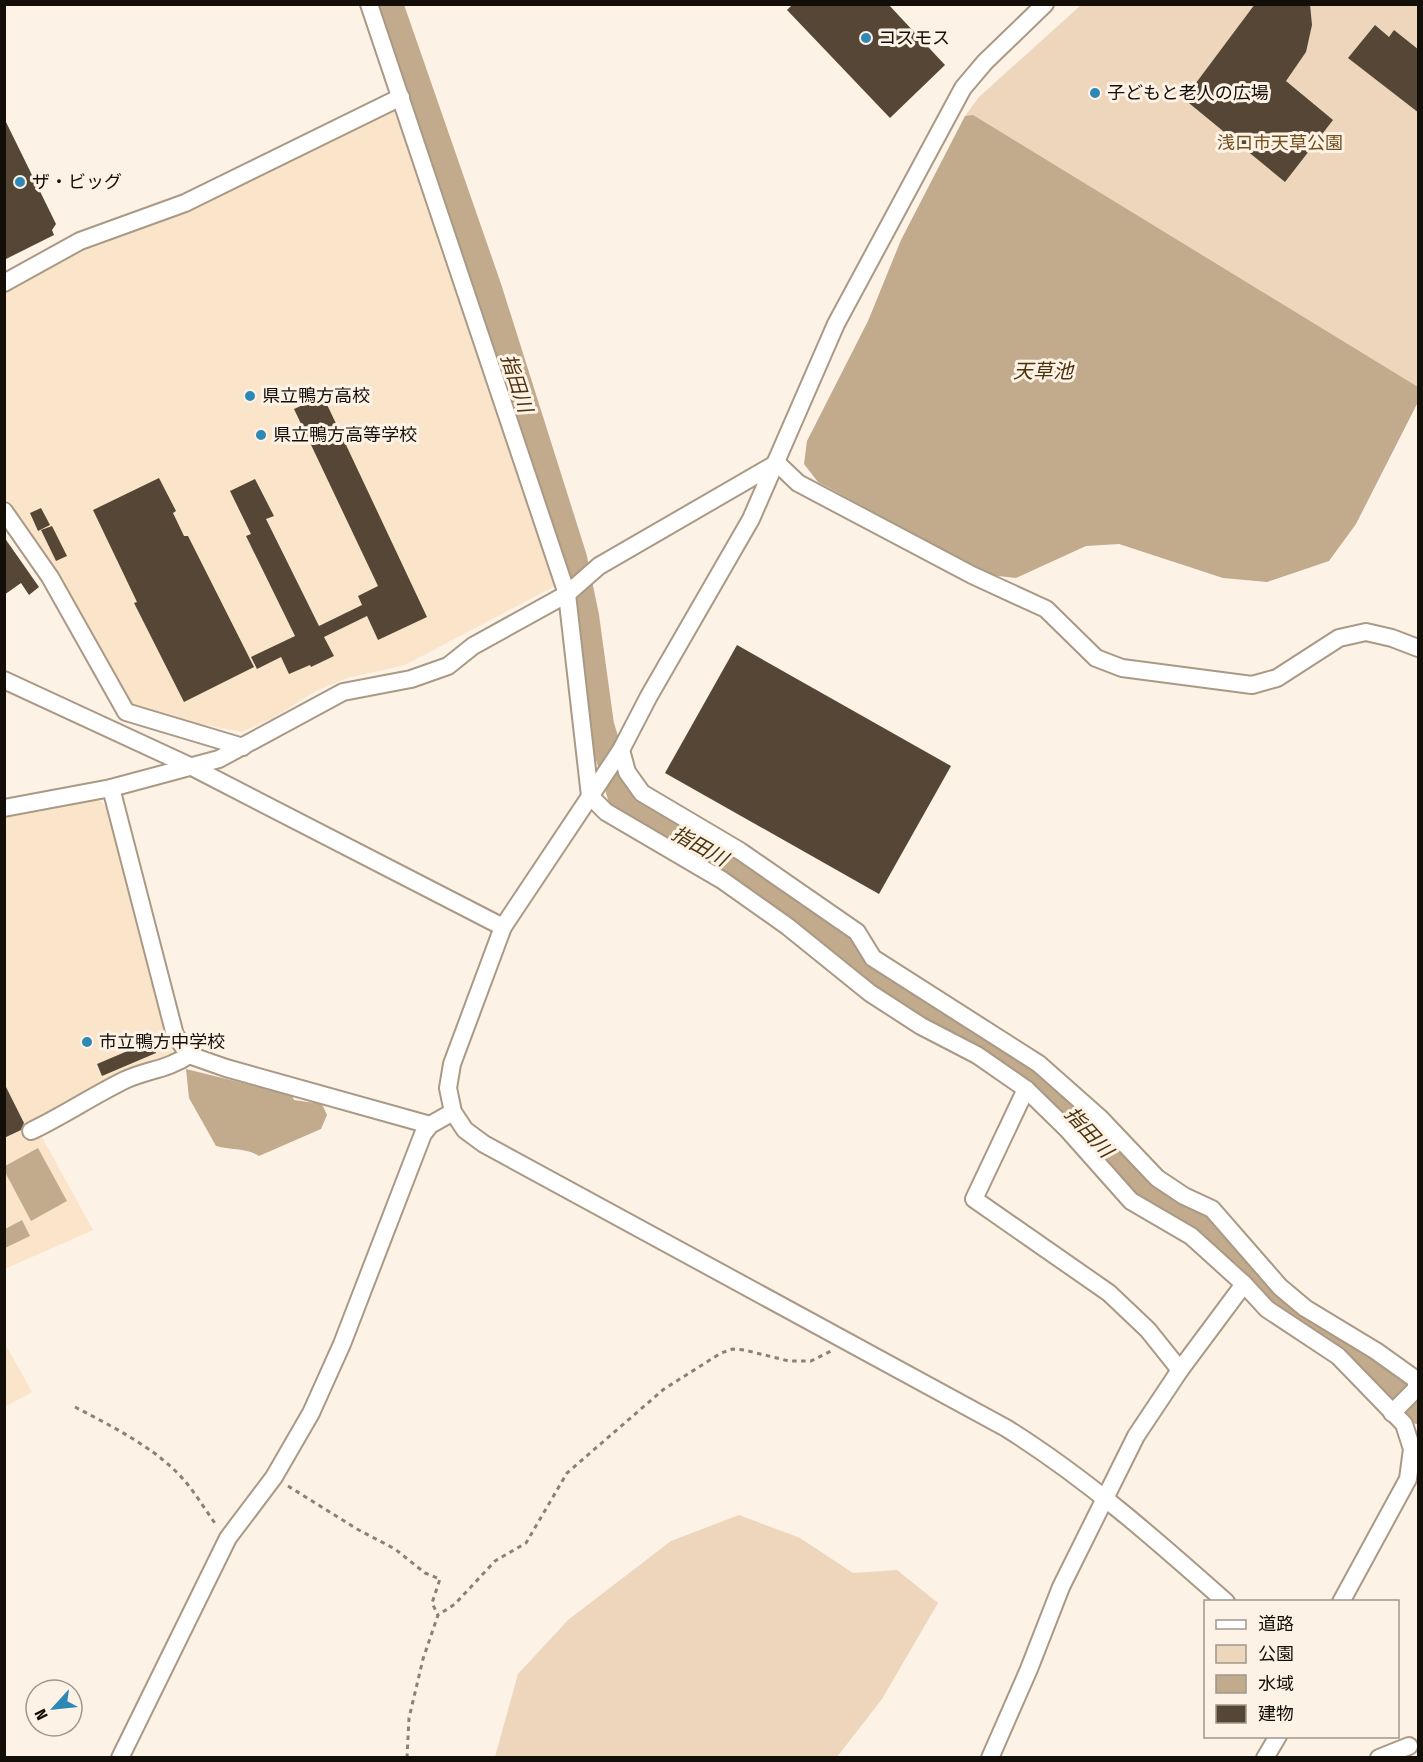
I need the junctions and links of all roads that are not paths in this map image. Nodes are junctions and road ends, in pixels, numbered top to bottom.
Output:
1 (369, 4) edge
2 (1045, 4) edge
3 (401, 97) junction
4 (4, 283) edge
5 (777, 463) junction
6 (4, 511) edge
7 (567, 594) junction
8 (1419, 648) edge
9 (4, 681) edge
10 (243, 747) junction
11 (621, 750) junction
12 (192, 767) junction
13 (111, 788) junction
14 (590, 796) junction
15 (4, 808) edge
16 (503, 927) junction
17 (189, 1055) junction
18 (1026, 1089) junction
19 (453, 1112) junction
20 (430, 1125) junction
21 (31, 1131) dead end
22 (1244, 1284) junction
23 (1180, 1370) junction
24 (1417, 1383) edge
25 (1396, 1410) junction
26 (1105, 1499) junction
27 (1224, 1600) edge
28 (1342, 1600) edge
29 (1277, 1738) edge
30 (1396, 1738) edge
31 (1414, 1749) edge
32 (120, 1758) edge
33 (990, 1758) edge
34 (1265, 1758) edge
35 (1379, 1758) edge

1 - 3 street
2 - 5 street
3 - 4 street
3 - 7 street
5 - 7 street
5 - 8 street
5 - 11 street
6 - 10 street
7 - 10 street
7 - 14 street
9 - 12 street
10 - 12 street
11 - 14 street
11 - 24 street
12 - 13 street
12 - 16 street
13 - 15 street
13 - 17 street
14 - 16 street
14 - 18 street
16 - 19 street
17 - 20 street
17 - 21 street
18 - 22 street
18 - 23 street
19 - 20 street
19 - 26 street
20 - 32 street
22 - 23 street
22 - 25 street
23 - 26 street
24 - 25 street
25 - 28 street
26 - 27 street
26 - 33 street
29 - 34 street
30 - 31 street
31 - 35 street

